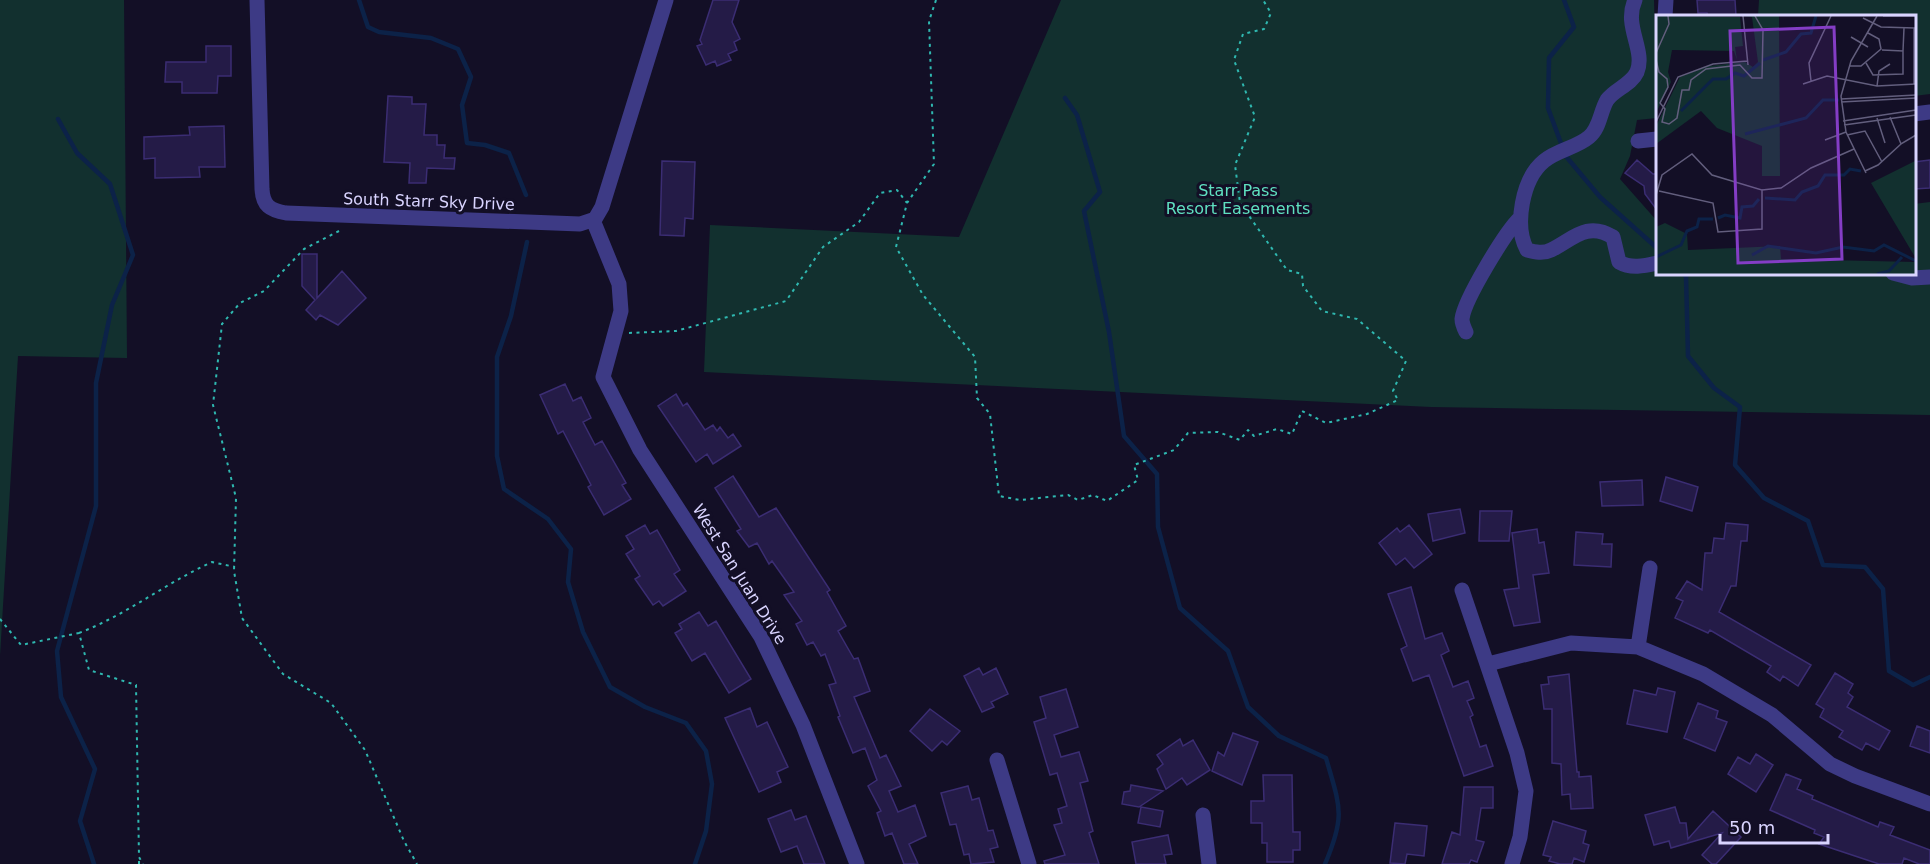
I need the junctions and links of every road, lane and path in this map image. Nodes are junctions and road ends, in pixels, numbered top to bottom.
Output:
1 (257, 0) edge
2 (666, 0) edge
3 (936, 0) edge
4 (1263, 0) edge
5 (1635, 0) edge
6 (1666, 0) edge
7 (1665, 15) edge
8 (1930, 112) edge
9 (1915, 114) edge
10 (1656, 139) edge
11 (1638, 141) dead end
12 (907, 203) junction
13 (353, 216) junction
14 (1520, 218) junction
15 (591, 221) junction
16 (1656, 264) edge
17 (1897, 274) edge
18 (1930, 277) edge
19 (1466, 332) dead end
20 (615, 333) junction
21 (235, 567) junction
22 (1650, 568) dead end
23 (1462, 590) dead end
24 (0, 619) edge
25 (79, 633) junction
26 (1638, 646) junction
27 (1488, 664) junction
28 (997, 760) dead end
29 (1930, 804) edge
30 (1203, 815) dead end
31 (141, 864) edge
32 (417, 864) edge
33 (857, 864) edge
34 (1029, 864) edge
35 (1209, 864) edge
36 (1512, 864) edge

1 - 13 street, South Starr Sky Drive
2 - 15 street
3 - 12 path
4 - 12 path
5 - 14 street
6 - 7 street
8 - 9 street
10 - 11 street
12 - 20 path
13 - 15 street, South Starr Sky Drive
13 - 21 path
14 - 16 street
14 - 19 street
15 - 20 street
17 - 18 street
20 - 33 street, West San Juan Drive
21 - 25 path
21 - 32 path
22 - 26 street
23 - 27 street
24 - 25 path
25 - 31 path
26 - 27 street
26 - 29 street
27 - 36 street
28 - 34 street
30 - 35 street

